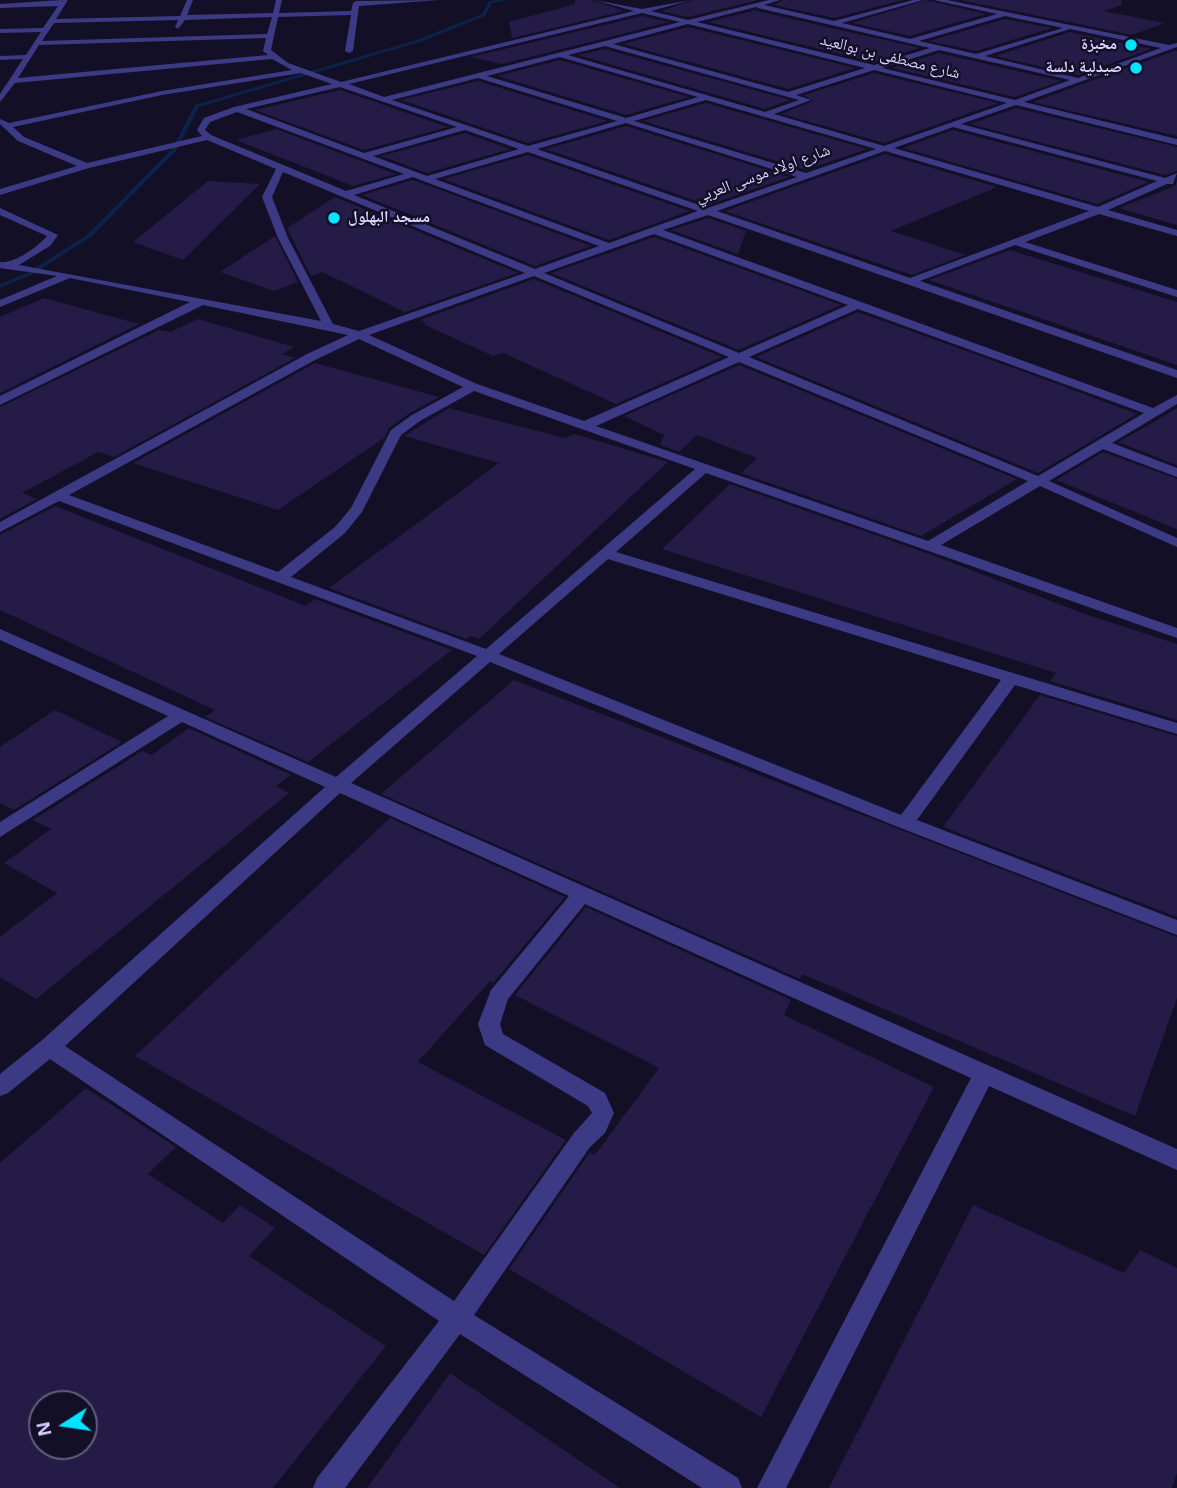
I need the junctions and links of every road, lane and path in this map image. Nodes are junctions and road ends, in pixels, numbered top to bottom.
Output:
1 (190, 0) edge
2 (279, 0) edge
3 (437, 0) edge
4 (597, 0) edge
5 (688, 0) edge
6 (777, 0) edge
7 (920, 0) edge
8 (937, 0) edge
9 (64, 2) edge
10 (356, 2) edge
11 (0, 6) edge
12 (755, 6) junction
13 (642, 11) junction
14 (355, 13) junction
15 (1005, 14) junction
16 (275, 15) junction
17 (183, 18) junction
18 (51, 21) junction
19 (688, 22) junction
20 (834, 24) junction
21 (1070, 27) junction
22 (45, 30) junction
23 (0, 31) edge
24 (269, 36) junction
25 (171, 39) junction
26 (910, 41) junction
27 (38, 43) junction
28 (604, 43) junction
29 (1174, 47) edge
30 (939, 48) junction
31 (349, 51) dead end
32 (557, 54) junction
33 (28, 57) junction
34 (271, 57) junction
35 (976, 57) junction
36 (0, 58) edge
37 (872, 68) junction
38 (300, 71) junction
39 (477, 75) junction
40 (1076, 79) junction
41 (11, 80) junction
42 (340, 83) junction
43 (790, 93) junction
44 (707, 97) junction
45 (385, 99) junction
46 (0, 100) edge
47 (1013, 102) junction
48 (237, 109) junction
49 (766, 114) junction
50 (0, 118) edge
51 (625, 120) junction
52 (950, 124) junction
53 (7, 126) junction
54 (467, 127) junction
55 (1165, 131) dead end
56 (1153, 136) junction
57 (208, 137) junction
58 (1177, 142) edge
59 (882, 147) junction
60 (532, 148) junction
61 (363, 156) junction
62 (86, 166) junction
63 (281, 168) junction
64 (413, 174) junction
65 (806, 176) junction
66 (1177, 176) edge
67 (426, 179) junction
68 (1172, 182) edge
69 (0, 192) edge
70 (344, 195) junction
71 (1100, 210) junction
72 (0, 211) edge
73 (709, 211) junction
74 (653, 230) junction
75 (1177, 233) edge
76 (1012, 241) junction
77 (608, 246) junction
78 (5, 266) edge
79 (531, 274) junction
80 (69, 275) junction
81 (911, 281) junction
82 (1177, 294) edge
83 (201, 301) junction
84 (0, 304) edge
85 (855, 306) junction
86 (329, 326) junction
87 (359, 335) junction
88 (742, 358) junction
89 (1177, 374) edge
90 (472, 387) junction
91 (1177, 400) edge
92 (0, 401) edge
93 (1156, 413) junction
94 (582, 427) junction
95 (1100, 443) junction
96 (702, 470) junction
97 (1177, 473) edge
98 (1040, 481) junction
99 (58, 496) junction
100 (0, 528) edge
101 (1177, 543) edge
102 (930, 545) junction
103 (605, 553) junction
104 (281, 577) junction
105 (1177, 633) edge
106 (5, 642) edge
107 (488, 655) junction
108 (1012, 677) junction
109 (181, 715) junction
110 (1177, 729) edge
111 (338, 785) junction
112 (905, 824) junction
113 (0, 831) edge
114 (582, 894) junction
115 (1177, 928) edge
116 (49, 1047) junction
117 (984, 1074) junction
118 (0, 1087) edge
119 (1177, 1160) edge
120 (457, 1318) junction
121 (327, 1488) edge
122 (728, 1488) edge
123 (771, 1488) edge

1 - 17 street
2 - 16 street
3 - 10 street
4 - 13 street, شارع مصطفى بن بوالعيد
5 - 13 street
6 - 12 street
7 - 20 street
8 - 15 street
9 - 11 street
9 - 18 street
10 - 14 street
12 - 19 street
12 - 20 street
13 - 19 street, شارع مصطفى بن بوالعيد
13 - 42 street
14 - 16 street
14 - 31 street
15 - 21 street
15 - 26 street
16 - 17 street
16 - 24 street
17 - 18 street
17 - 25 street
18 - 22 street
19 - 28 street
19 - 37 street, شارع مصطفى بن بوالعيد
20 - 26 street
21 - 29 street
21 - 35 street
22 - 23 street
22 - 27 street
24 - 25 street
24 - 34 street
25 - 27 street
26 - 30 street
27 - 33 street
28 - 32 street
28 - 43 street
29 - 40 street, شارع اولاد موسى العربي
30 - 35 street
30 - 37 street
32 - 39 street
32 - 44 street
33 - 36 street
33 - 41 street
34 - 38 street
34 - 41 street
35 - 40 street
37 - 43 street
37 - 47 street, شارع مصطفى بن بوالعيد
38 - 42 street
38 - 53 street
39 - 45 street
39 - 51 street
40 - 47 street, شارع اولاد موسى العربي
41 - 46 street
42 - 45 street
42 - 48 street
43 - 49 street
44 - 49 street
44 - 51 street
45 - 54 street
47 - 52 street, شارع اولاد موسى العربي
47 - 56 street, شارع مصطفى بن بوالعيد
48 - 57 street
48 - 61 street
49 - 59 street
50 - 53 street
51 - 60 street
51 - 65 street
52 - 59 street, شارع اولاد موسى العربي
52 - 68 street
53 - 62 street
54 - 60 street
54 - 61 street
55 - 56 street
56 - 58 street, شارع مصطفى بن بوالعيد
57 - 62 street
57 - 63 street
59 - 65 street, شارع اولاد موسى العربي
59 - 71 street
60 - 67 street
60 - 73 street
61 - 64 street
62 - 69 street
63 - 70 street
63 - 86 street
64 - 67 street
64 - 70 street
65 - 73 street, شارع اولاد موسى العربي
66 - 68 street
67 - 77 street
68 - 71 street
70 - 79 street
71 - 75 street
71 - 76 street
72 - 78 street
73 - 74 street, شارع اولاد موسى العربي
73 - 81 street
74 - 77 street, شارع اولاد موسى العربي
74 - 85 street
76 - 81 street
76 - 82 street
77 - 79 street, شارع اولاد موسى العربي
78 - 80 street
79 - 87 street, شارع اولاد موسى العربي
79 - 88 street
80 - 83 street
80 - 84 street
81 - 89 street
83 - 86 street
83 - 92 street
85 - 88 street
85 - 93 street
86 - 87 street
87 - 90 street
87 - 99 street, شارع اولاد موسى العربي
88 - 94 street
88 - 98 street
90 - 94 street
90 - 104 street
91 - 93 street
93 - 95 street
94 - 96 street
95 - 97 street
95 - 98 street
96 - 102 street
96 - 103 street
98 - 101 street
98 - 102 street
99 - 100 street, شارع اولاد موسى العربي
99 - 104 street
102 - 105 street
103 - 107 street
103 - 108 street
104 - 107 street
106 - 109 street
107 - 111 street
107 - 112 street
108 - 110 street
108 - 112 street
109 - 111 street
109 - 113 street
111 - 114 street
111 - 116 street
112 - 115 street
114 - 117 street
114 - 120 street
116 - 118 street
116 - 120 street
117 - 119 street
117 - 123 street
120 - 121 street
120 - 122 street

